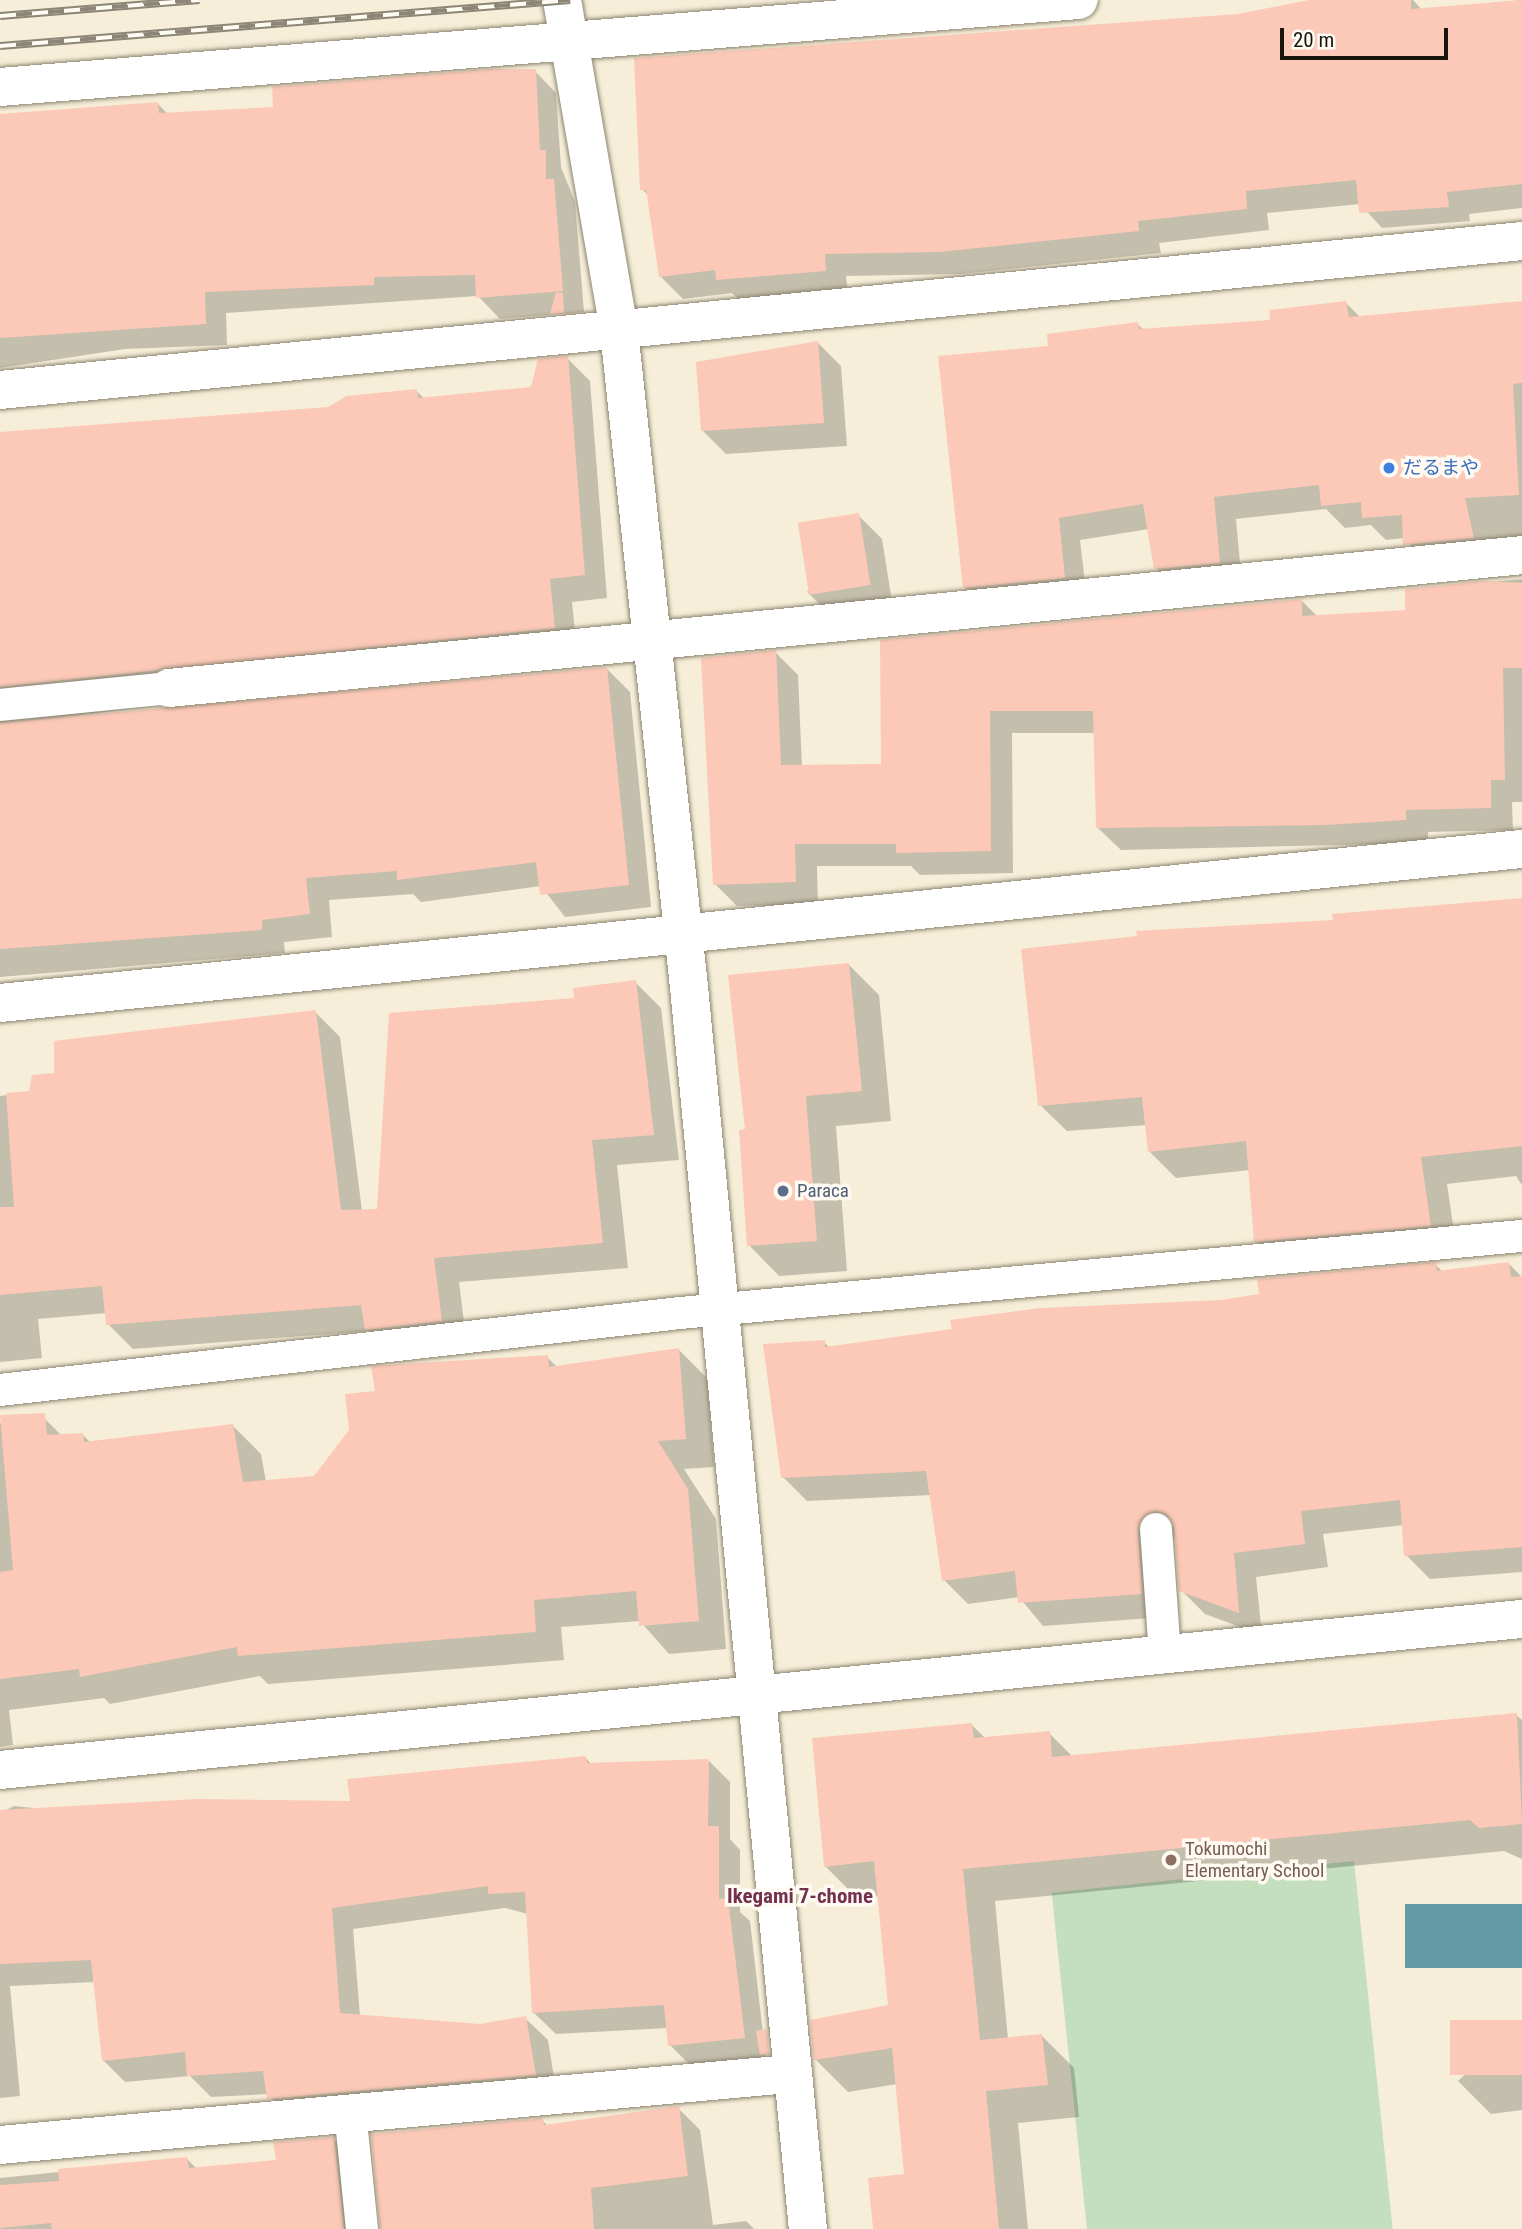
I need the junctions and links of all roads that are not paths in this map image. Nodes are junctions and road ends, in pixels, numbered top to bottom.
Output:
1 (562, 0) edge
2 (1078, 0) edge
3 (569, 39) junction
4 (0, 88) edge
5 (1522, 242) edge
6 (619, 330) junction
7 (0, 390) edge
8 (1522, 555) edge
9 (652, 640) junction
10 (169, 688) joint
11 (0, 705) edge
12 (1522, 849) edge
13 (684, 934) junction
14 (0, 1003) edge
15 (1522, 1236) edge
16 (721, 1311) junction
17 (0, 1390) edge
18 (1156, 1529) dead end
19 (1522, 1619) edge
20 (1165, 1654) junction
21 (754, 1695) junction
22 (0, 1770) edge
23 (790, 2074) junction
24 (350, 2111) junction
25 (0, 2145) edge
26 (362, 2229) edge
27 (808, 2229) edge

1 - 3 street
2 - 3 street
3 - 4 street
3 - 6 street
5 - 6 street
6 - 7 street
6 - 9 street
8 - 9 street
9 - 10 street
9 - 13 street
10 - 11 lane
12 - 13 street
13 - 14 street
13 - 16 street
15 - 16 lane
16 - 17 lane
16 - 21 street
18 - 20 lane
19 - 20 street
20 - 21 street
21 - 22 street
21 - 23 street
23 - 24 street
23 - 27 street
24 - 25 street
24 - 26 lane

